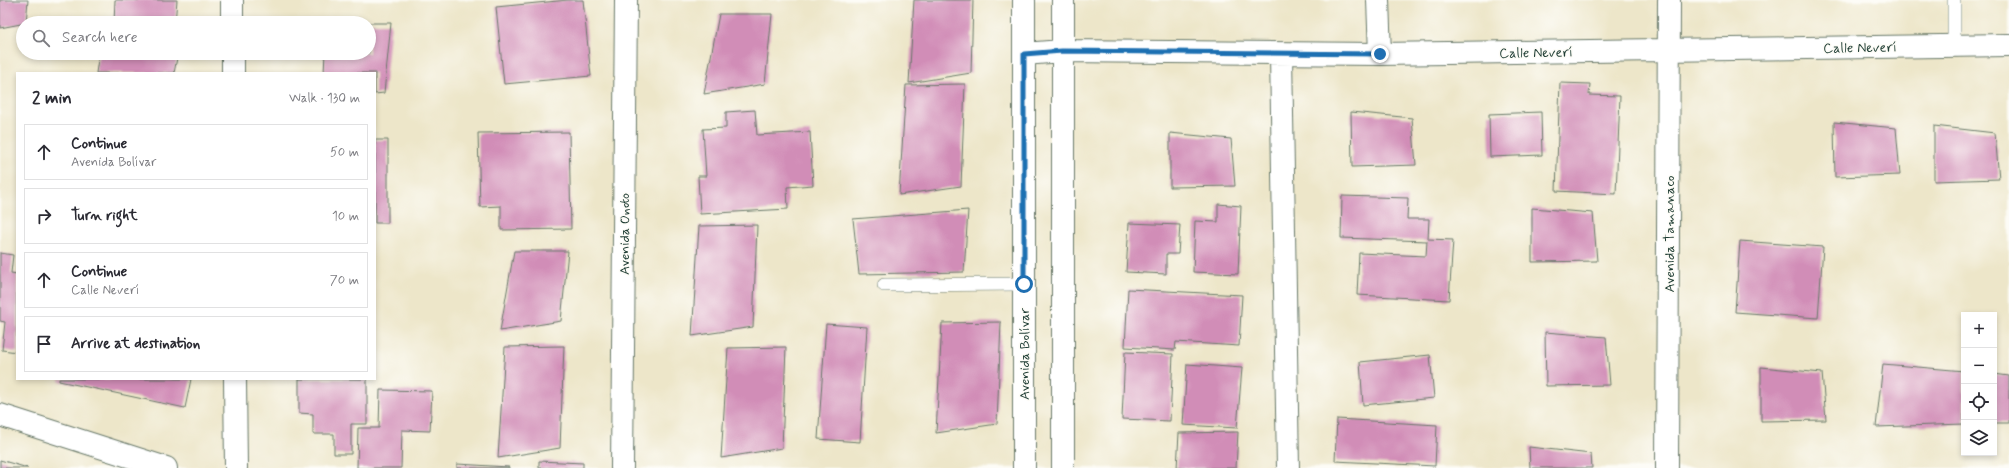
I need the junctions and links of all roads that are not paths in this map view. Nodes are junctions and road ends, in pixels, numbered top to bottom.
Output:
1 (232, 0) edge
2 (626, 0) edge
3 (1024, 0) edge
4 (1063, 0) edge
5 (1378, 0) edge
6 (1669, 0) edge
7 (1954, 0) edge
8 (232, 16) edge
9 (2009, 45) edge
10 (1954, 46) junction
11 (1670, 50) junction
12 (1062, 51) junction
13 (1024, 54) junction
14 (1281, 54) junction
15 (1380, 54) junction
16 (233, 60) edge
17 (233, 72) edge
18 (1024, 284) junction
19 (884, 285) dead end
20 (235, 380) edge
21 (0, 415) edge
22 (166, 468) edge
23 (236, 468) edge
24 (622, 468) edge
25 (1024, 468) edge
26 (1063, 468) edge
27 (1288, 468) edge
28 (1667, 468) edge

1 - 8 street
2 - 24 street, Avenida Onoto
3 - 13 street, Avenida Bolívar
4 - 12 street
5 - 15 street
6 - 11 street, Avenida Tamanaco
7 - 10 lane
9 - 10 street, Calle Neverí
10 - 11 street, Calle Neverí
11 - 15 street, Calle Neverí
11 - 28 street, Avenida Tamanaco
12 - 13 street, Calle Neverí
12 - 14 street, Calle Neverí
12 - 26 street
13 - 18 street, Avenida Bolívar
14 - 15 street, Calle Neverí
14 - 27 street
16 - 17 street
18 - 19 lane
18 - 25 street, Avenida Bolívar
20 - 23 street
21 - 22 street

